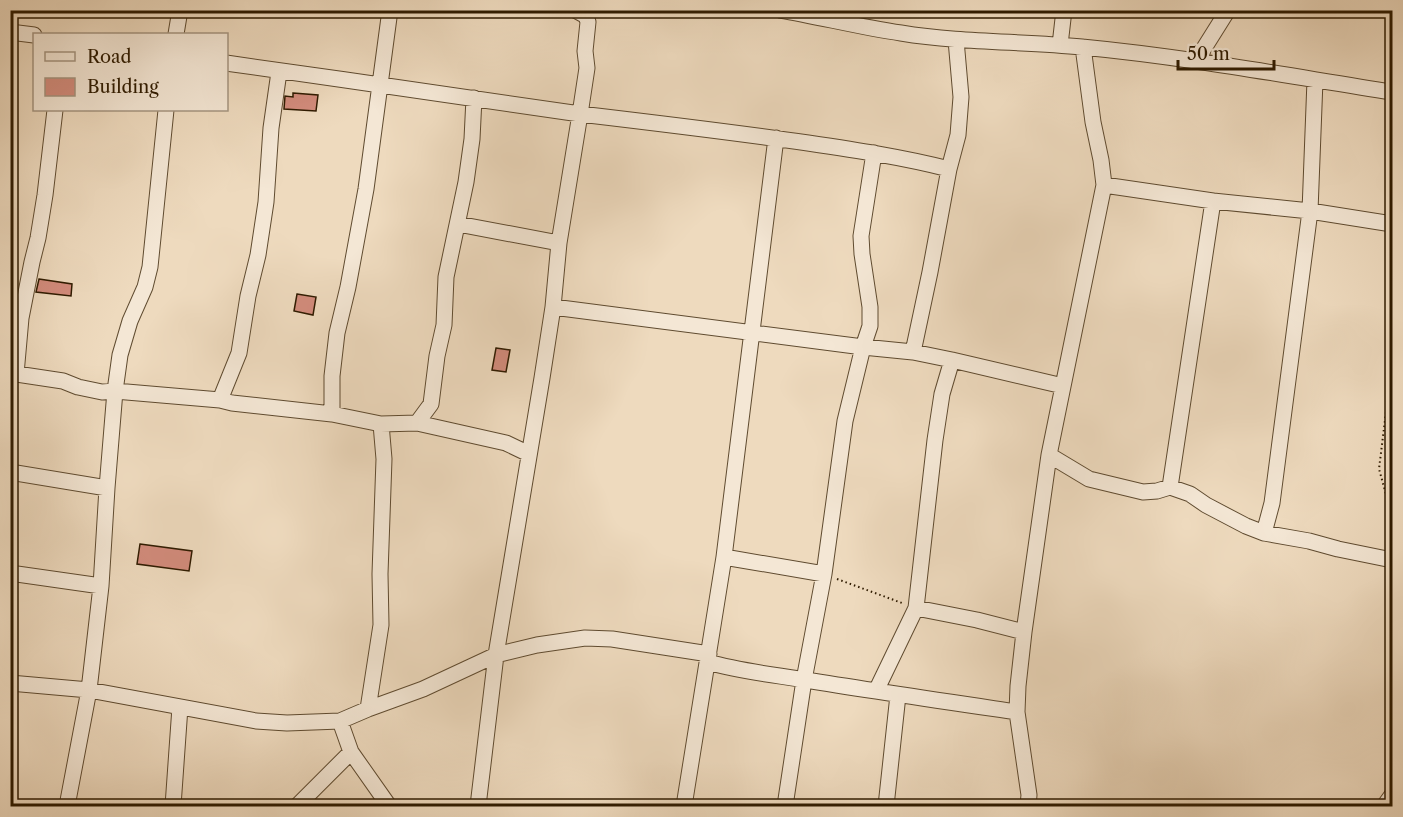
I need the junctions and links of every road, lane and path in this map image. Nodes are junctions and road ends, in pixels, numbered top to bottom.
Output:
1 (180, 10) edge
2 (390, 10) edge
3 (575, 10) edge
4 (780, 10) edge
5 (1064, 10) edge
6 (1228, 10) edge
7 (831, 15) edge
8 (10, 32) edge
9 (176, 33) edge
10 (33, 35) edge
11 (956, 40) junction
12 (1060, 45) junction
13 (1083, 47) junction
14 (1196, 61) junction
15 (228, 63) edge
16 (279, 72) junction
17 (1316, 80) junction
18 (380, 84) junction
19 (1392, 92) edge
20 (474, 98) junction
21 (55, 111) edge
22 (166, 111) edge
23 (580, 114) junction
24 (776, 138) junction
25 (874, 153) junction
26 (948, 169) junction
27 (1104, 185) junction
28 (1213, 201) junction
29 (1310, 211) junction
30 (458, 224) junction
31 (1392, 224) edge
32 (559, 243) junction
33 (553, 307) junction
34 (752, 332) junction
35 (863, 347) junction
36 (913, 352) junction
37 (952, 360) junction
38 (1392, 363) edge
39 (13, 373) edge
40 (1063, 386) junction
41 (115, 391) junction
42 (220, 400) junction
43 (332, 414) junction
44 (417, 423) junction
45 (381, 424) junction
46 (529, 454) junction
47 (1049, 455) junction
48 (10, 472) edge
49 (1170, 487) junction
50 (107, 488) junction
51 (1392, 516) edge
52 (1264, 533) junction
53 (724, 557) junction
54 (1392, 560) edge
55 (10, 573) edge
56 (824, 574) junction
57 (101, 586) junction
58 (916, 608) junction
59 (1024, 632) junction
60 (496, 655) junction
61 (708, 658) junction
62 (804, 680) junction
63 (10, 682) edge
64 (89, 690) junction
65 (876, 691) junction
66 (898, 695) junction
67 (180, 707) junction
68 (368, 709) junction
69 (1017, 712) junction
70 (340, 720) junction
71 (351, 752) junction
72 (1392, 795) edge
73 (174, 806) edge
74 (68, 807) edge
75 (297, 807) edge
76 (389, 807) edge
77 (478, 807) edge
78 (684, 807) edge
79 (785, 807) edge
80 (885, 807) edge
81 (1028, 807) edge
82 (1384, 807) edge

1 - 9 street
2 - 18 street
3 - 23 street
4 - 7 street
5 - 12 street
6 - 14 street
7 - 11 street
8 - 10 street
11 - 12 street
11 - 26 street
12 - 13 street
13 - 14 street
13 - 27 street
14 - 17 street
15 - 16 street
16 - 18 street
16 - 42 street
17 - 19 street
17 - 29 street
18 - 20 street
18 - 43 street
20 - 23 street
20 - 30 street
21 - 39 street
22 - 41 street
23 - 24 street
23 - 32 street
24 - 25 street
24 - 34 street
25 - 26 street
25 - 35 street
26 - 36 street
27 - 28 street
27 - 40 street
28 - 29 street
28 - 49 street
29 - 31 street
29 - 52 street
30 - 32 street
30 - 44 street
32 - 33 street
33 - 34 street
33 - 46 street
34 - 35 street
34 - 53 street
35 - 36 street
35 - 56 street
36 - 37 street
37 - 40 street
37 - 58 street
38 - 51 path
39 - 41 street
40 - 47 street
41 - 42 street
41 - 50 street
42 - 43 street
43 - 45 street
44 - 45 street
44 - 46 street
45 - 68 street
46 - 60 street
47 - 49 street
47 - 59 street
48 - 50 street
49 - 52 street
50 - 57 street
52 - 54 street
53 - 56 street
53 - 61 street
55 - 57 street
56 - 58 path
56 - 62 street
57 - 64 street
58 - 59 street
58 - 65 street
59 - 69 street
60 - 61 street
60 - 68 street
60 - 77 street
61 - 62 street
61 - 78 street
62 - 65 street
62 - 79 street
63 - 64 street
64 - 67 street
64 - 74 street
65 - 66 street
66 - 69 street
66 - 80 street
67 - 70 street
67 - 73 street
68 - 70 street
69 - 81 street
70 - 71 street
71 - 75 street
71 - 76 street
72 - 82 street

